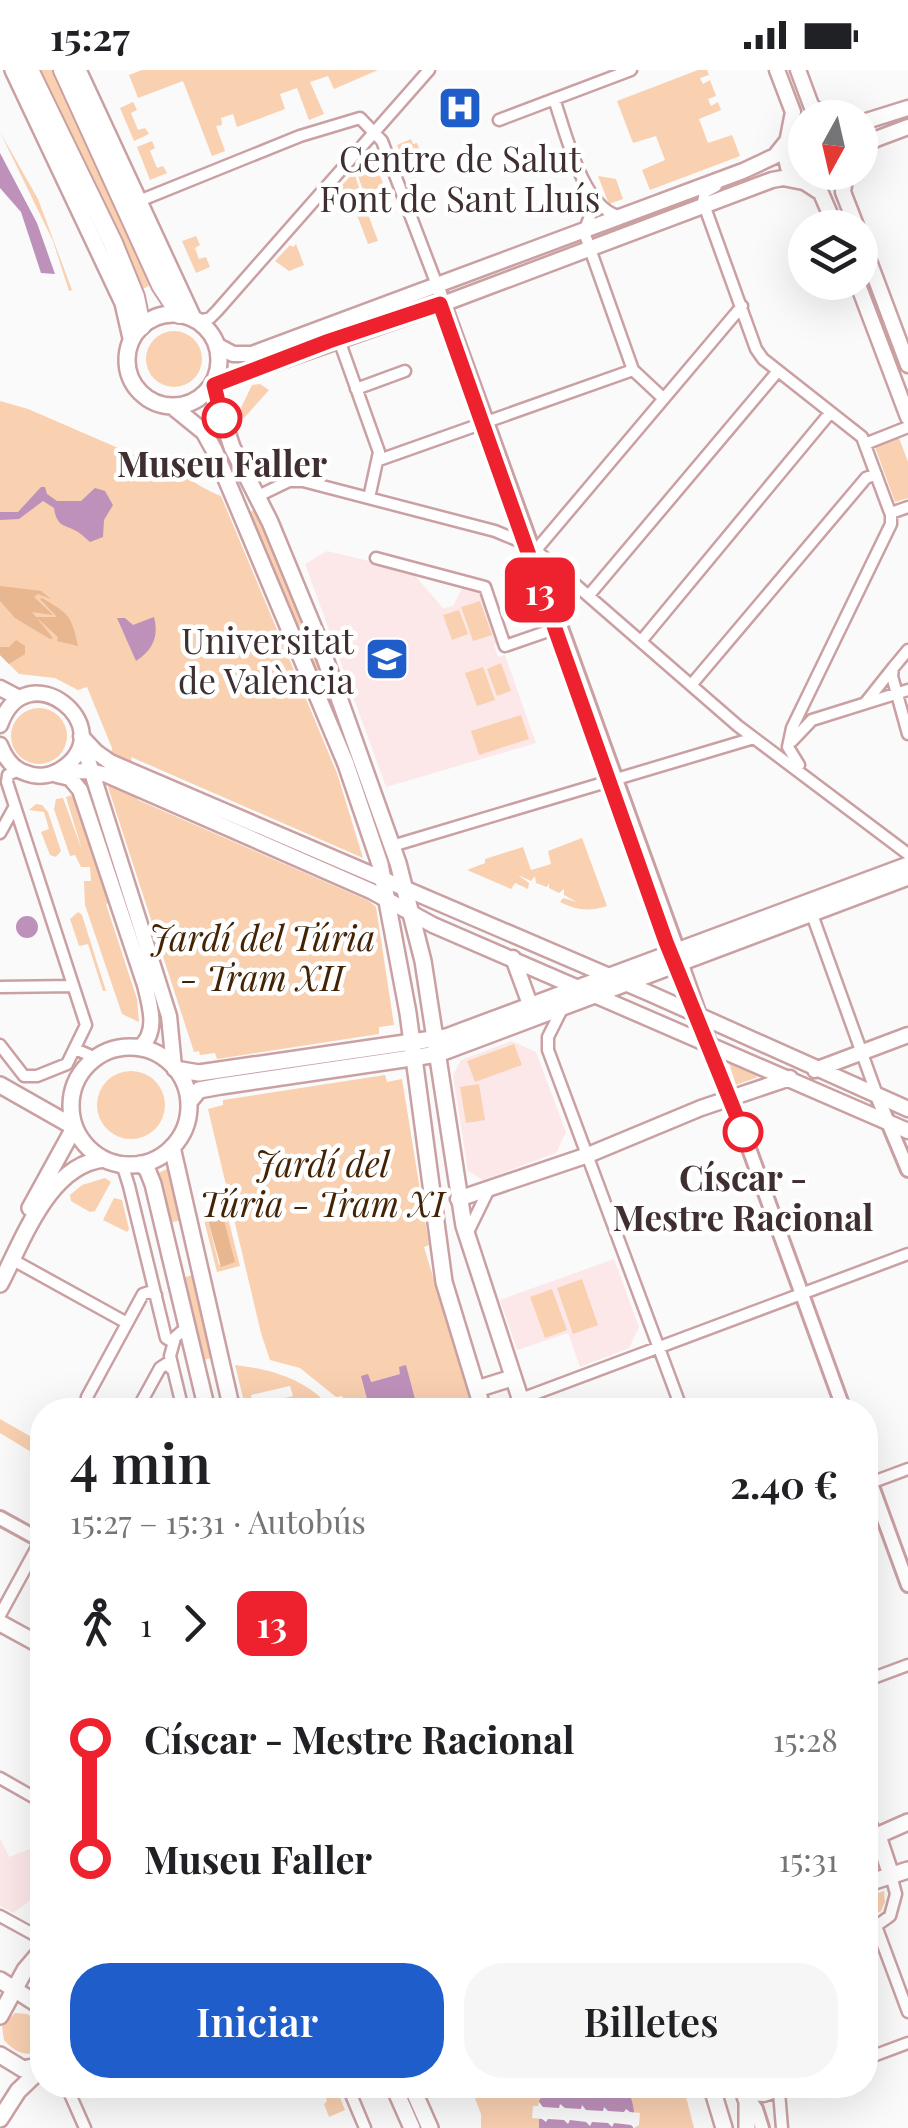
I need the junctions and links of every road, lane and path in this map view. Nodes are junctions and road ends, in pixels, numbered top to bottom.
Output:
1 (63, 70) edge
2 (78, 70) edge
3 (429, 70) edge
4 (631, 70) edge
5 (777, 70) edge
6 (798, 70) edge
7 (21, 71) edge
8 (554, 99) junction
9 (788, 100) edge
10 (809, 100) edge
11 (908, 108) edge
12 (878, 118) edge
13 (498, 120) dead end
14 (908, 127) edge
15 (373, 134) junction
16 (788, 138) joint
17 (878, 138) edge
18 (788, 167) edge
19 (744, 171) junction
20 (788, 179) edge
21 (813, 190) edge
22 (590, 196) junction
23 (139, 200) junction
24 (704, 206) junction
25 (829, 210) edge
26 (621, 217) junction
27 (584, 232) junction
28 (590, 248) junction
29 (878, 284) edge
30 (436, 285) junction
31 (865, 300) edge
32 (444, 303) junction
33 (742, 306) junction
34 (190, 318) junction
35 (345, 318) junction
36 (136, 332) junction
37 (339, 340) junction
38 (218, 346) junction
39 (908, 365) edge
40 (405, 370) dead end
41 (633, 370) junction
42 (778, 371) junction
43 (213, 386) junction
44 (356, 389) junction
45 (663, 398) junction
46 (172, 406) junction
47 (830, 413) junction
48 (908, 418) edge
49 (486, 420) junction
50 (908, 427) edge
51 (866, 444) junction
52 (379, 460) junction
53 (876, 474) junction
54 (256, 496) junction
55 (369, 498) junction
56 (908, 506) edge
57 (890, 510) junction
58 (522, 520) junction
59 (495, 531) junction
60 (535, 543) junction
61 (376, 558) dead end
62 (567, 575) junction
63 (546, 588) junction
64 (590, 594) junction
65 (560, 627) junction
66 (642, 640) junction
67 (908, 650) edge
68 (892, 668) junction
69 (692, 684) junction
70 (812, 686) junction
71 (0, 688) edge
72 (902, 692) edge
73 (19, 698) junction
74 (866, 703) junction
75 (836, 712) junction
76 (0, 725) edge
77 (908, 734) edge
78 (81, 738) junction
79 (754, 738) junction
80 (0, 746) edge
81 (788, 746) junction
82 (770, 750) junction
83 (110, 769) junction
84 (18, 770) junction
85 (90, 771) junction
86 (55, 773) junction
87 (615, 780) junction
88 (839, 800) junction
89 (15, 806) junction
90 (0, 833) edge
91 (392, 846) junction
92 (908, 854) edge
93 (908, 865) edge
94 (908, 877) edge
95 (388, 887) junction
96 (809, 908) junction
97 (413, 915) junction
98 (513, 958) junction
99 (682, 961) junction
100 (608, 977) junction
101 (624, 984) junction
102 (74, 986) junction
103 (0, 987) edge
104 (589, 991) junction
105 (651, 994) junction
106 (564, 1006) junction
107 (538, 1010) junction
108 (640, 1013) junction
109 (703, 1019) junction
110 (908, 1036) edge
111 (411, 1040) junction
112 (710, 1044) junction
113 (0, 1045) edge
114 (436, 1046) junction
115 (139, 1048) junction
116 (75, 1049) junction
117 (382, 1053) junction
118 (862, 1053) junction
119 (96, 1058) junction
120 (413, 1058) junction
121 (174, 1068) junction
122 (817, 1069) junction
123 (24, 1076) junction
124 (220, 1078) junction
125 (789, 1078) junction
126 (6, 1088) edge
127 (878, 1096) junction
128 (732, 1099) junction
129 (188, 1102) junction
130 (908, 1109) edge
131 (888, 1122) junction
132 (74, 1128) junction
133 (908, 1131) edge
134 (172, 1148) junction
135 (905, 1154) edge
136 (588, 1155) junction
137 (110, 1162) junction
138 (140, 1164) junction
139 (908, 1170) edge
140 (488, 1191) junction
141 (458, 1200) junction
142 (434, 1202) junction
143 (466, 1235) junction
144 (192, 1245) junction
145 (169, 1251) junction
146 (908, 1254) edge
147 (6, 1262) edge
148 (0, 1284) edge
149 (802, 1294) junction
150 (156, 1295) junction
151 (127, 1323) junction
152 (177, 1336) junction
153 (659, 1348) junction
154 (160, 1368) junction
155 (174, 1371) junction
156 (512, 1378) junction
157 (477, 1390) junction
158 (87, 1398) edge
159 (143, 1398) edge
160 (180, 1398) edge
161 (202, 1398) edge
162 (229, 1398) edge
163 (480, 1398) edge
164 (520, 1398) edge
165 (538, 1398) edge
166 (678, 1398) edge
167 (840, 1398) edge
168 (908, 1469) edge
169 (878, 1480) edge
170 (878, 1509) edge
171 (0, 1518) edge
172 (30, 1534) edge
173 (30, 1561) edge
174 (908, 1584) edge
175 (0, 1615) edge
176 (0, 1622) edge
177 (30, 1639) edge
178 (908, 1665) edge
179 (878, 1676) edge
180 (0, 1778) edge
181 (30, 1795) edge
182 (908, 1822) edge
183 (878, 1836) edge
184 (878, 1852) edge
185 (908, 1870) edge
186 (890, 1875) junction
187 (878, 1879) edge
188 (0, 1916) edge
189 (878, 1921) edge
190 (30, 1932) edge
191 (878, 1942) edge
192 (30, 1967) edge
193 (0, 1980) edge
194 (15, 1989) junction
195 (30, 2001) edge
196 (30, 2010) edge
197 (908, 2012) edge
198 (0, 2016) edge
199 (908, 2043) edge
200 (878, 2055) edge
201 (1, 2057) edge
202 (30, 2068) edge
203 (30, 2078) edge
204 (71, 2098) edge
205 (352, 2098) edge
206 (399, 2098) edge
207 (416, 2098) edge
208 (715, 2098) edge
209 (720, 2098) edge
210 (745, 2098) edge
211 (780, 2098) edge
212 (718, 2109) junction
213 (0, 2119) edge
214 (752, 2127) edge
215 (84, 2128) edge
216 (365, 2128) edge
217 (412, 2128) edge
218 (430, 2128) edge
219 (724, 2128) edge
220 (782, 2128) edge

1 - 34 highway
2 - 23 main road
3 - 15 street
4 - 8 street
5 - 9 main road
6 - 10 main road
7 - 36 highway
8 - 13 street
8 - 22 street
11 - 12 main road
14 - 17 main road
15 - 23 street
15 - 30 street
15 - 34 street
16 - 18 main road
16 - 19 main road
19 - 24 street
19 - 26 main road
20 - 24 main road
21 - 25 main road
22 - 26 street
22 - 27 street
23 - 34 main road
24 - 28 main road
24 - 33 street
26 - 27 main road
27 - 28 street
27 - 30 main road
28 - 32 main road
28 - 41 street
29 - 39 main road
30 - 32 street
30 - 35 main road
31 - 48 main road
32 - 37 main road
32 - 49 street
33 - 42 street
33 - 45 street
34 - 36 main road
34 - 38 main road
35 - 37 street
35 - 38 main road
36 - 46 main road
37 - 43 main road
37 - 44 street
38 - 43 main road
40 - 44 street
41 - 45 street
41 - 49 street
42 - 47 street
42 - 64 street
43 - 46 main road
43 - 54 main road
44 - 52 street
45 - 60 street
46 - 95 main road
47 - 51 street
47 - 66 street
49 - 52 street
49 - 58 street
50 - 51 street
51 - 53 street
52 - 55 street
53 - 57 street
53 - 69 street
54 - 55 street
54 - 91 main road
55 - 59 street
56 - 57 street
57 - 70 street
58 - 59 street
58 - 60 street
59 - 60 street
60 - 62 street
60 - 63 street
61 - 65 street
62 - 63 street
62 - 64 street
63 - 65 street
64 - 66 street
65 - 87 street
66 - 69 street
67 - 68 street
68 - 72 street
68 - 74 street
69 - 79 street
70 - 75 street
70 - 81 street
71 - 73 main road
72 - 74 street
72 - 77 street
73 - 76 main road
73 - 78 main road
74 - 75 street
75 - 81 street
78 - 83 main road
78 - 85 main road
78 - 86 main road
79 - 82 street
79 - 87 street
80 - 84 main road
81 - 82 street
81 - 88 street
82 - 88 street
83 - 85 main road
83 - 95 main road
83 - 95 main road
84 - 86 main road
84 - 89 street
85 - 86 main road
85 - 121 main road
86 - 115 main road
87 - 91 street
87 - 99 street
88 - 92 street
89 - 90 street
89 - 102 street
91 - 95 main road
93 - 96 main road
94 - 96 main road
95 - 97 main road
95 - 100 main road
95 - 111 main road
96 - 99 main road
96 - 118 street
97 - 98 main road
97 - 114 main road
98 - 104 main road
98 - 107 main road
99 - 100 main road
99 - 101 main road
99 - 109 street
100 - 101 main road
100 - 104 main road
101 - 104 main road
101 - 105 main road
102 - 103 street
102 - 116 street
104 - 106 main road
104 - 107 main road
104 - 108 main road
105 - 108 main road
105 - 109 main road
106 - 107 main road
106 - 136 street
107 - 114 main road
108 - 112 main road
109 - 112 street
109 - 122 main road
110 - 118 main road
111 - 114 main road
111 - 117 main road
111 - 120 main road
112 - 125 main road
112 - 128 street
113 - 123 street
114 - 120 main road
114 - 141 main road
115 - 119 main road
115 - 121 main road
116 - 119 street
116 - 123 street
117 - 120 main road
117 - 124 main road
118 - 122 main road
118 - 127 street
119 - 132 main road
120 - 142 main road
121 - 124 main road
121 - 129 main road
122 - 125 main road
122 - 127 main road
123 - 126 street
124 - 129 main road
125 - 128 main road
125 - 131 main road
126 - 132 main road
127 - 130 main road
127 - 131 street
128 - 136 main road
128 - 149 street
129 - 134 main road
131 - 133 main road
131 - 135 street
132 - 137 main road
132 - 147 main road
134 - 138 main road
134 - 144 main road
135 - 139 street
136 - 140 main road
136 - 153 street
137 - 138 main road
137 - 147 main road
137 - 150 street
138 - 145 main road
140 - 141 main road
140 - 143 street
141 - 142 main road
141 - 143 main road
142 - 157 main road
143 - 156 main road
144 - 145 main road
144 - 162 main road
145 - 152 main road
146 - 149 street
147 - 148 main road
147 - 151 street
149 - 153 street
149 - 167 street
150 - 151 street
150 - 152 street
151 - 158 street
152 - 154 street
152 - 155 street
152 - 161 main road
153 - 165 street
153 - 166 street
154 - 155 street
154 - 159 street
155 - 160 street
156 - 157 main road
156 - 164 main road
157 - 163 main road
168 - 169 street
170 - 174 street
171 - 172 street
173 - 175 street
176 - 177 main road
178 - 179 street
180 - 181 street
182 - 183 main road
184 - 186 main road
185 - 186 main road
186 - 187 main road
186 - 189 street
188 - 190 street
191 - 197 street
192 - 194 main road
193 - 194 main road
194 - 195 main road
194 - 198 main road
196 - 198 main road
199 - 200 street
201 - 202 main road
203 - 213 main road
204 - 215 street
205 - 216 street
206 - 217 main road
207 - 218 main road
208 - 212 main road
209 - 212 main road
210 - 214 main road
211 - 220 street
212 - 214 main road
212 - 219 main road

